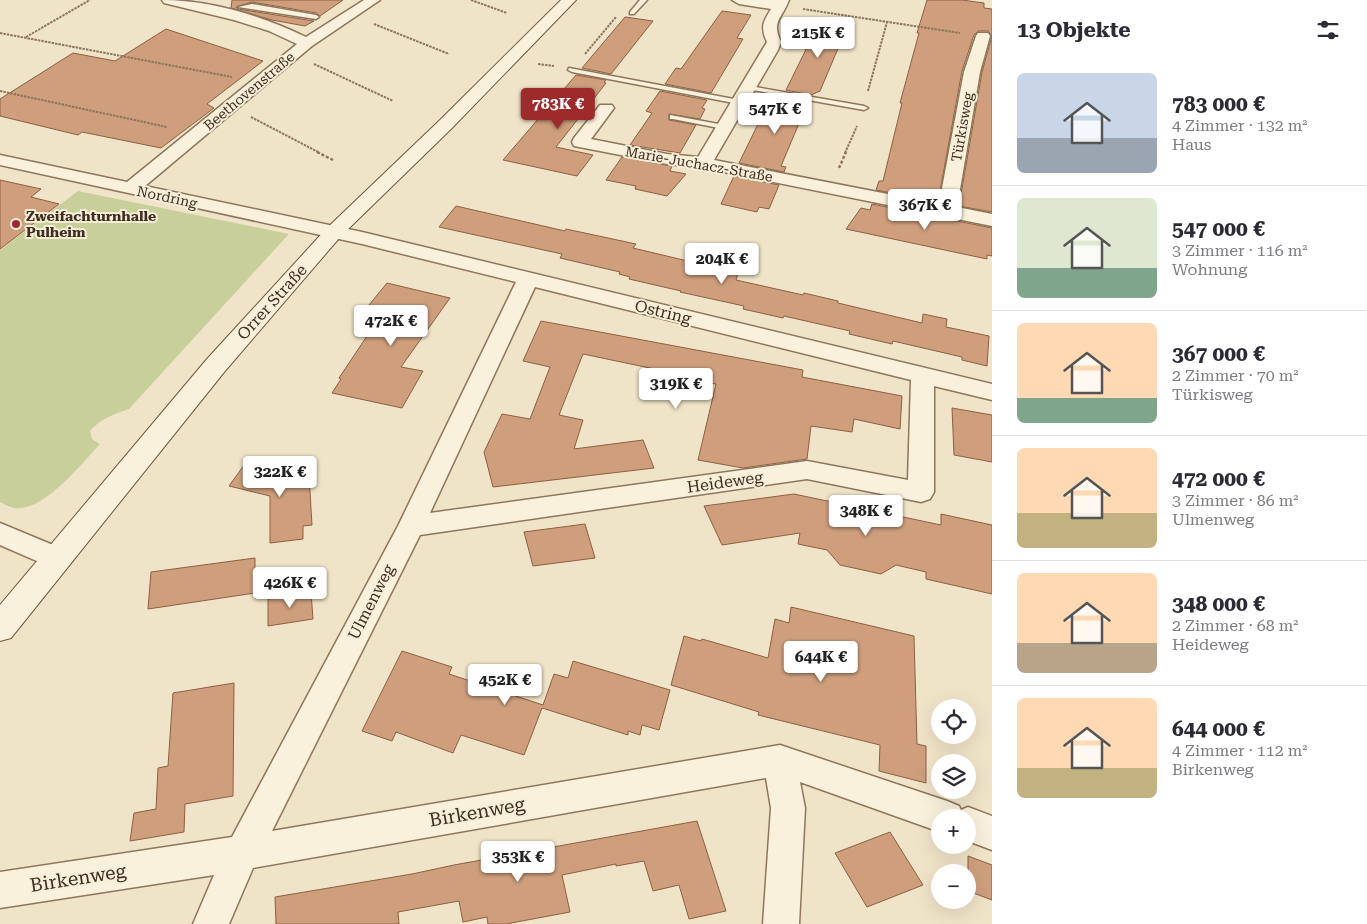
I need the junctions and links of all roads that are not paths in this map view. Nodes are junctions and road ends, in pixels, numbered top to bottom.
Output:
1 (169, 0) edge
2 (234, 0) edge
3 (373, 0) edge
4 (569, 0) edge
5 (644, 0) edge
6 (739, 0) edge
7 (781, 3) edge
8 (239, 12) junction
9 (632, 13) dead end
10 (316, 17) dead end
11 (983, 36) road end
12 (307, 43) junction
13 (572, 70) road end
14 (743, 95) junction
15 (606, 108) dead end
16 (864, 108) dead end
17 (673, 117) dead end
18 (724, 127) junction
19 (0, 160) edge
20 (703, 163) junction
21 (130, 189) junction
22 (947, 211) junction
23 (992, 220) edge
24 (334, 232) junction
25 (528, 279) junction
26 (923, 375) junction
27 (992, 392) edge
28 (411, 526) junction
29 (0, 534) edge
30 (55, 558) junction
31 (0, 628) edge
32 (780, 760) junction
33 (931, 812) edge
34 (976, 827) edge
35 (992, 833) edge
36 (242, 853) junction
37 (0, 890) edge
38 (210, 924) edge
39 (781, 924) edge

1 - 8 street
2 - 8 lane
3 - 12 street, Beethovenstraße
4 - 24 street, Orrer Straße
5 - 9 lane
6 - 7 street
7 - 14 street
8 - 10 lane
8 - 12 street
11 - 22 street, Türkisweg
12 - 21 street, Beethovenstraße
13 - 14 lane
14 - 16 lane
14 - 18 street
15 - 20 street, Marie-Juchacz-Straße
17 - 18 lane
18 - 20 street
19 - 21 street, Nordring
20 - 22 street, Marie-Juchacz-Straße
21 - 24 street, Nordring
22 - 23 street
24 - 25 street, Ostring
24 - 30 street, Orrer Straße
25 - 26 street, Ostring
25 - 28 street, Ulmenweg
26 - 27 street, Ostring
26 - 28 street, Heideweg
28 - 36 street, Ulmenweg
29 - 30 street
30 - 31 street, Orrer Straße
32 - 33 street, Birkenweg
32 - 36 street, Birkenweg
32 - 39 street
34 - 35 street
36 - 37 street, Birkenweg
36 - 38 street, Ulmenweg

